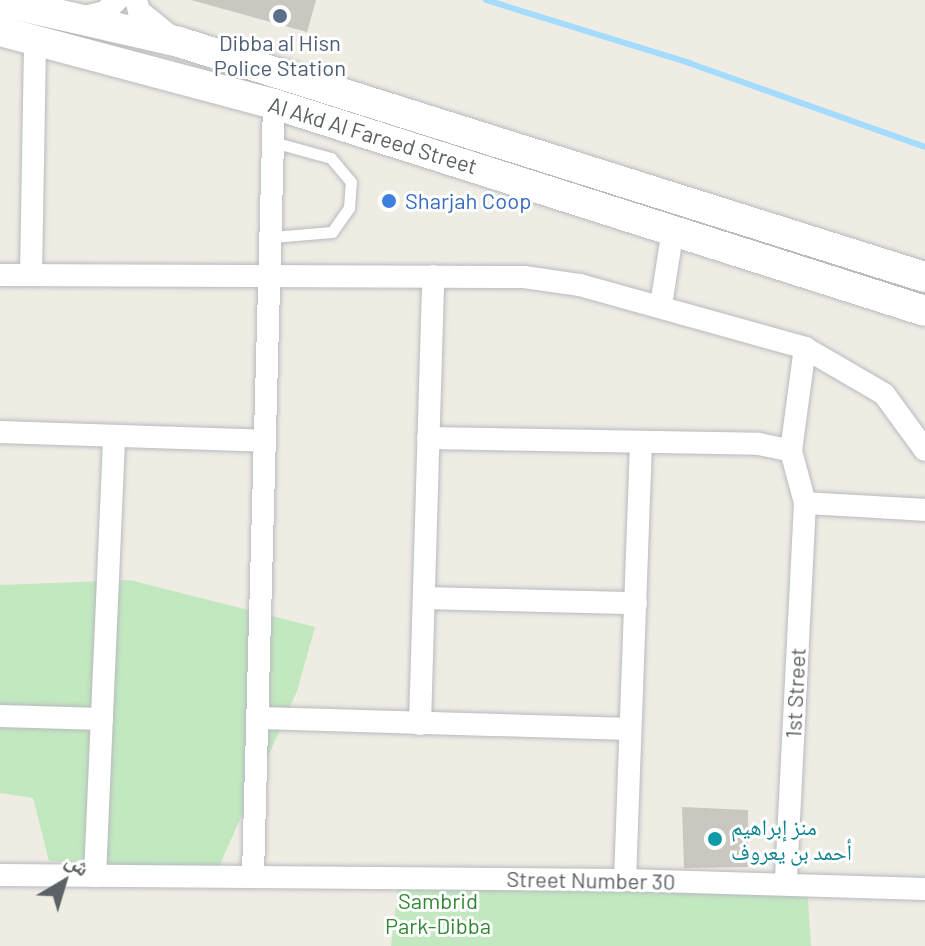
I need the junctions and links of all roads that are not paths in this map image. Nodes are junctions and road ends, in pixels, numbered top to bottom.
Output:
1 (117, 0) edge
2 (136, 0) edge
3 (0, 1) edge
4 (71, 17) junction
5 (0, 31) edge
6 (35, 37) junction
7 (179, 42) junction
8 (274, 104) junction
9 (273, 142) junction
10 (673, 229) junction
11 (272, 237) junction
12 (0, 275) edge
13 (31, 275) junction
14 (271, 276) junction
15 (433, 276) junction
16 (925, 277) edge
17 (661, 305) junction
18 (925, 311) edge
19 (805, 348) junction
20 (0, 432) edge
21 (114, 436) junction
22 (428, 438) junction
23 (265, 441) junction
24 (641, 442) junction
25 (925, 450) edge
26 (791, 451) junction
27 (805, 503) junction
28 (925, 510) edge
29 (424, 598) junction
30 (636, 603) junction
31 (0, 716) edge
32 (260, 718) junction
33 (102, 719) junction
34 (420, 724) junction
35 (630, 729) junction
36 (0, 875) edge
37 (253, 875) junction
38 (95, 876) junction
39 (625, 880) junction
40 (786, 883) junction
41 (925, 889) edge

1 - 4 street
2 - 7 street
3 - 4 main road, Al Akd Al Fareed Street
4 - 7 main road, Al Akd Al Fareed Street
5 - 6 main road, Al Akd Al Fareed Street
6 - 8 main road, Al Akd Al Fareed Street
6 - 13 street
7 - 16 main road, Al Akd Al Fareed Street
8 - 9 street
8 - 10 main road, Al Akd Al Fareed Street
9 - 11 street
9 - 11 lane
10 - 17 street
10 - 18 main road, Al Akd Al Fareed Street
11 - 14 street
12 - 13 street
13 - 14 street
14 - 15 street
14 - 23 street
15 - 17 street
15 - 22 street
17 - 19 street
19 - 25 street
19 - 26 street
20 - 21 street
21 - 23 street
21 - 33 street
22 - 24 street
22 - 29 street
23 - 32 street
24 - 26 street
24 - 30 street
26 - 27 street, 1st Street
27 - 28 street
27 - 40 street, 1st Street
29 - 30 street
29 - 34 street
30 - 35 street
31 - 33 street
32 - 34 street
32 - 37 street
33 - 38 street
34 - 35 street
35 - 39 street
36 - 38 street, Street Number 30
37 - 38 street, Street Number 30
37 - 39 street, Street Number 30
39 - 40 street, Street Number 30
40 - 41 street, Street Number 30

